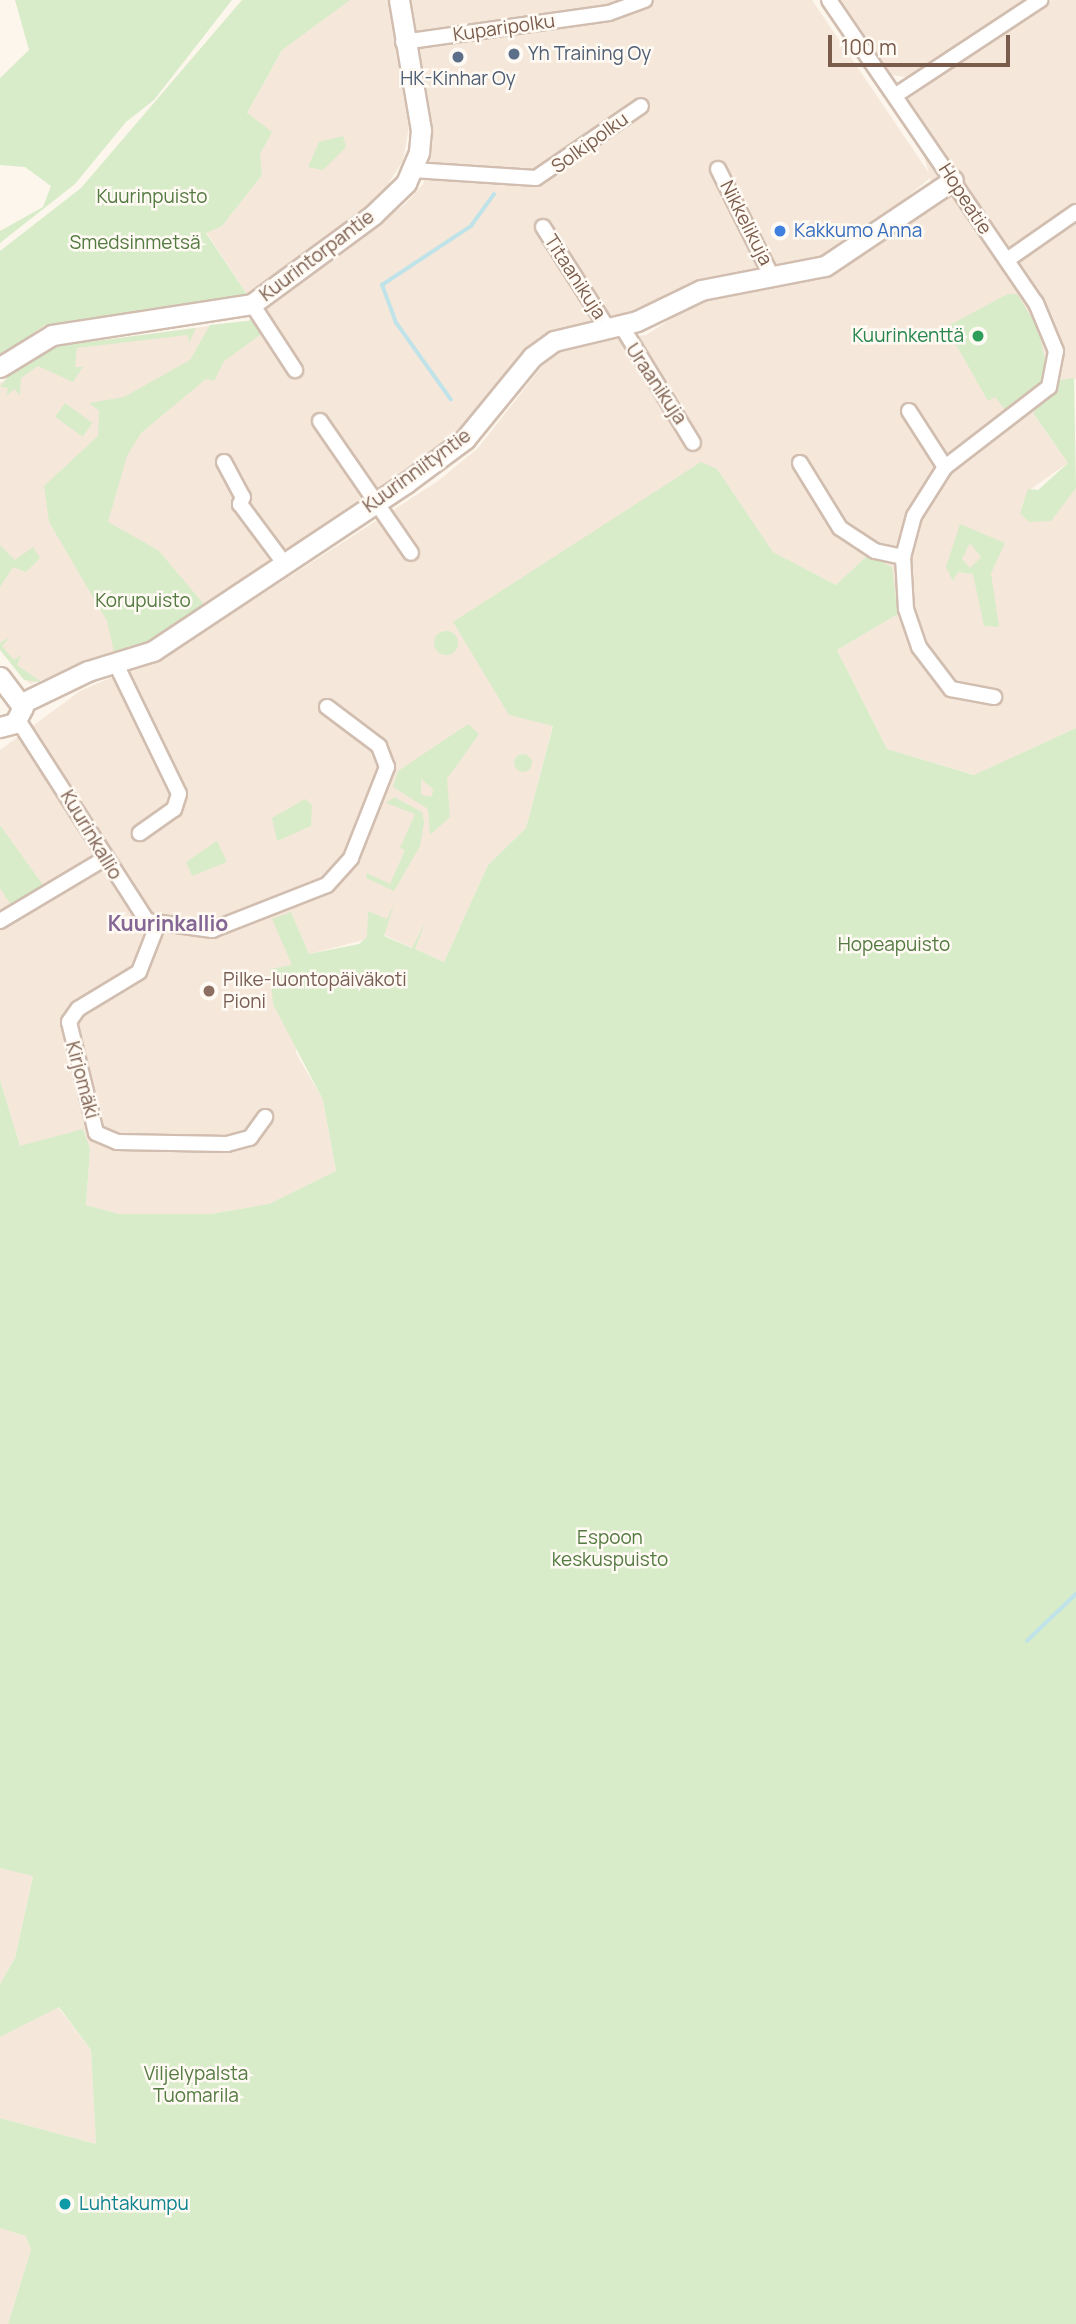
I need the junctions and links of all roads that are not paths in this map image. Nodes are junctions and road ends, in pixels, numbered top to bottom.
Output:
1 (399, 0) edge
2 (645, 0) edge
3 (829, 0) edge
4 (1040, 0) edge
5 (403, 42) junction
6 (896, 95) junction
7 (641, 106) dead end
8 (718, 169) dead end
9 (413, 170) junction
10 (953, 180) junction
11 (1076, 212) edge
12 (543, 228) dead end
13 (1007, 260) junction
14 (772, 277) junction
15 (252, 304) junction
16 (614, 326) junction
17 (0, 367) edge
18 (295, 370) dead end
19 (909, 411) dead end
20 (320, 421) dead end
21 (692, 443) dead end
22 (225, 462) dead end
23 (800, 463) dead end
24 (945, 467) junction
25 (377, 502) junction
26 (411, 553) dead end
27 (903, 557) junction
28 (284, 563) junction
29 (116, 664) junction
30 (994, 696) dead end
31 (327, 707) dead end
32 (7, 708) edge
33 (140, 833) dead end
34 (104, 859) junction
35 (0, 921) edge
36 (157, 926) junction
37 (265, 1117) dead end

1 - 5 street
2 - 5 street, Kuparipolku
3 - 6 street, Hopeatie
4 - 6 street
5 - 9 street
6 - 10 street, Hopeatie
7 - 9 street, Solkipolku
8 - 14 street, Nikkelikuja
9 - 15 street, Kuurintorpantie
10 - 13 street, Hopeatie
10 - 14 street, Kuurinniityntie
11 - 13 street
12 - 16 street, Titaanikuja
13 - 24 street, Hopeatie
14 - 16 street, Kuurinniityntie
15 - 17 street, Kuurintorpantie
15 - 18 street
16 - 21 street, Uraanikuja
16 - 25 street, Kuurinniityntie
19 - 24 street
20 - 25 street
22 - 28 street
23 - 27 street
24 - 27 street
25 - 26 street
25 - 28 street, Kuurinniityntie
27 - 30 street
28 - 29 street, Kuurinniityntie
29 - 32 street, Kuurinniityntie
29 - 33 street
31 - 36 street
32 - 34 street, Kuurinkallio
34 - 35 street
34 - 36 street, Kuurinkallio
36 - 37 street, Kirjomäki

